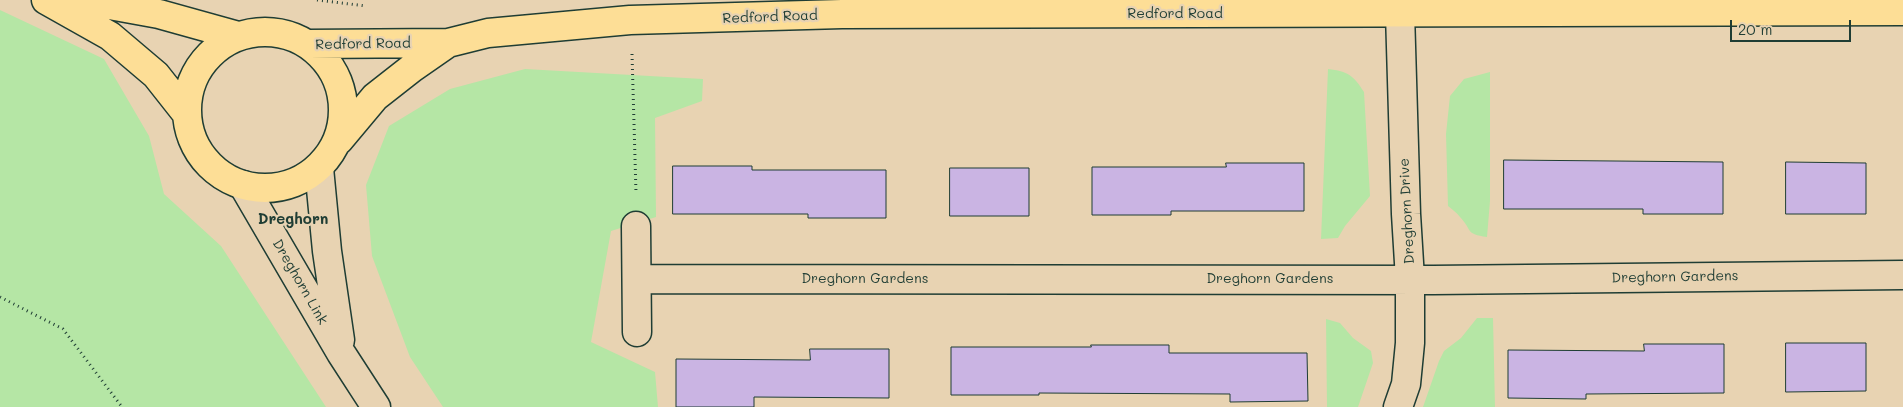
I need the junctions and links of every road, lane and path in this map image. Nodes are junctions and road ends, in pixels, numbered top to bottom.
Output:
1 (46, 0) edge
2 (82, 0) edge
3 (1903, 11) edge
4 (1400, 13) junction
5 (238, 36) junction
6 (448, 43) junction
7 (308, 44) junction
8 (632, 51) dead end
9 (186, 113) junction
10 (336, 143) junction
11 (319, 168) junction
12 (243, 185) junction
13 (636, 199) dead end
14 (636, 226) dead end
15 (1903, 275) edge
16 (637, 280) junction
17 (1410, 280) junction
18 (0, 297) edge
19 (637, 332) dead end
20 (342, 353) junction
21 (122, 407) edge
22 (376, 407) edge
23 (1398, 407) edge

1 - 9 main road
2 - 5 main road
3 - 4 main road, Redford Road
4 - 6 main road, Redford Road
4 - 17 street, Dreghorn Drive
5 - 7 main road
5 - 9 main road
6 - 7 main road, Redford Road
6 - 10 main road, Redford Road
7 - 10 main road
8 - 13 path
9 - 12 main road
10 - 11 main road
11 - 12 main road
11 - 20 street, Dreghorn Link
12 - 20 street, Dreghorn Link
14 - 16 street
15 - 17 street, Dreghorn Gardens
16 - 17 street, Dreghorn Gardens
16 - 19 street
17 - 23 street, Dreghorn Drive
18 - 21 path
20 - 22 street, Dreghorn Link

